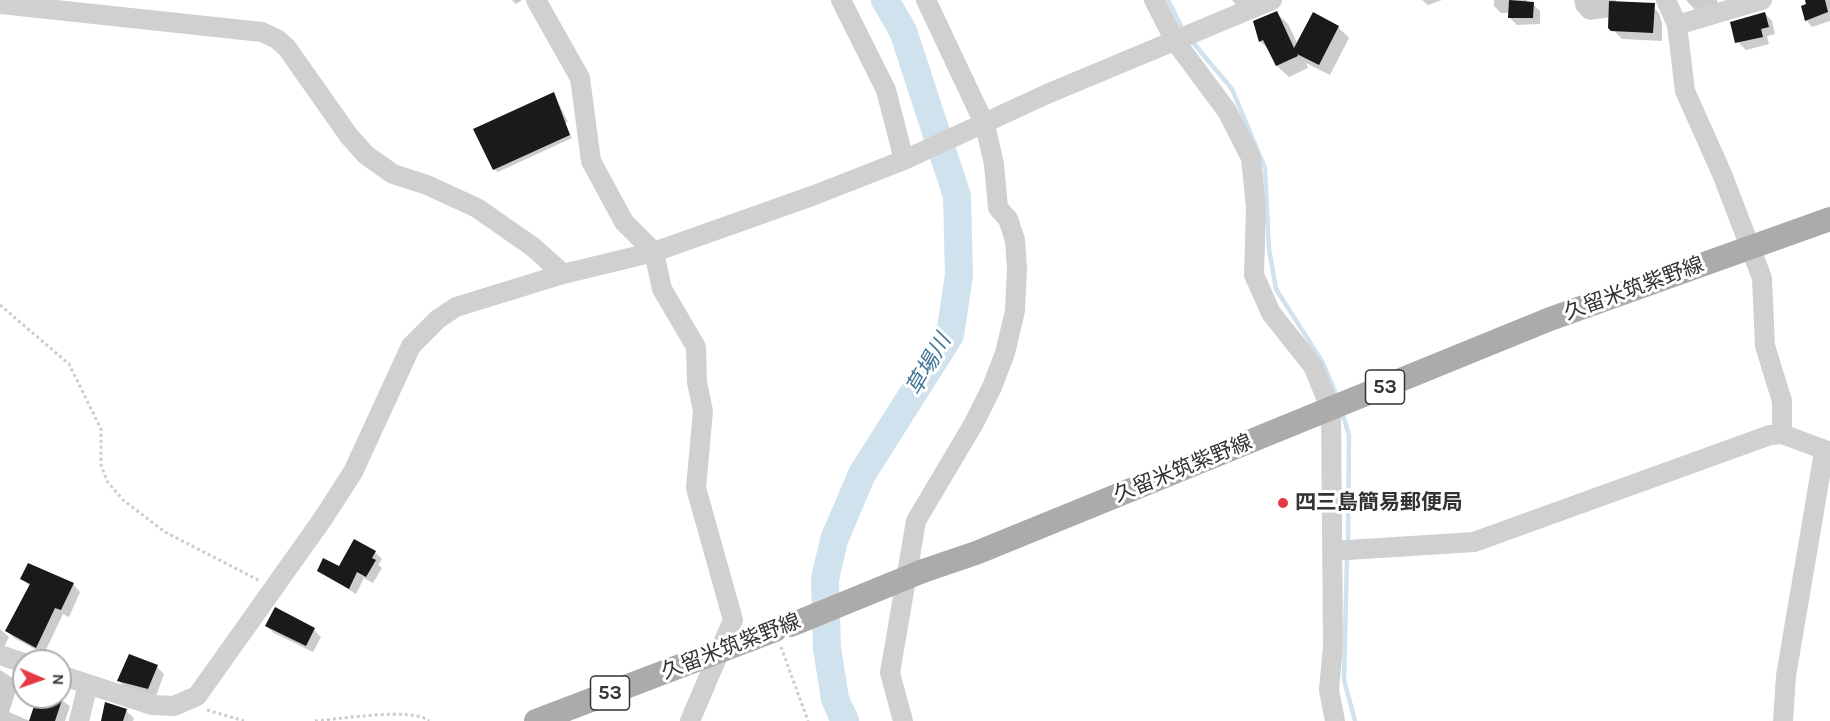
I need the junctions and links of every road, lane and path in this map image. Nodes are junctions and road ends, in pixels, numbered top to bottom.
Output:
1 (536, 0) edge
2 (841, 0) edge
3 (926, 0) edge
4 (1154, 0) edge
5 (1272, 0) edge
6 (1666, 0) edge
7 (1762, 0) edge
8 (0, 4) edge
9 (1677, 25) junction
10 (1175, 41) junction
11 (981, 126) junction
12 (907, 159) junction
13 (1830, 219) edge
14 (1750, 248) junction
15 (654, 252) junction
16 (563, 274) junction
17 (0, 305) edge
18 (1331, 410) junction
19 (1782, 434) junction
20 (1827, 452) edge
21 (1332, 551) junction
22 (272, 588) junction
23 (783, 628) junction
24 (72, 679) edge
25 (88, 684) junction
26 (190, 699) junction
27 (79, 721) edge
28 (244, 721) edge
29 (315, 721) edge
30 (429, 721) edge
31 (536, 721) edge
32 (690, 721) edge
33 (808, 721) edge
34 (903, 721) edge
35 (1335, 721) edge
36 (1784, 721) edge

1 - 15 street
2 - 12 street
3 - 11 street
4 - 10 street
5 - 10 street
6 - 9 street
7 - 9 street
8 - 16 street
9 - 14 street
10 - 11 street
10 - 18 street
11 - 12 street
11 - 34 street
12 - 15 street
13 - 14 main road, 久留米筑紫野線 / 53
14 - 18 main road, 久留米筑紫野線 / 53
14 - 19 street
15 - 16 street
15 - 32 street
16 - 22 street
17 - 22 path
18 - 21 street
18 - 23 main road, 久留米筑紫野線 / 53, bridge
19 - 20 street
19 - 21 street
20 - 36 street
21 - 35 street
22 - 26 street
23 - 31 main road, 久留米筑紫野線 / 53, bridge
23 - 33 path
24 - 25 street
25 - 26 street
25 - 27 street
26 - 28 path
29 - 30 path

